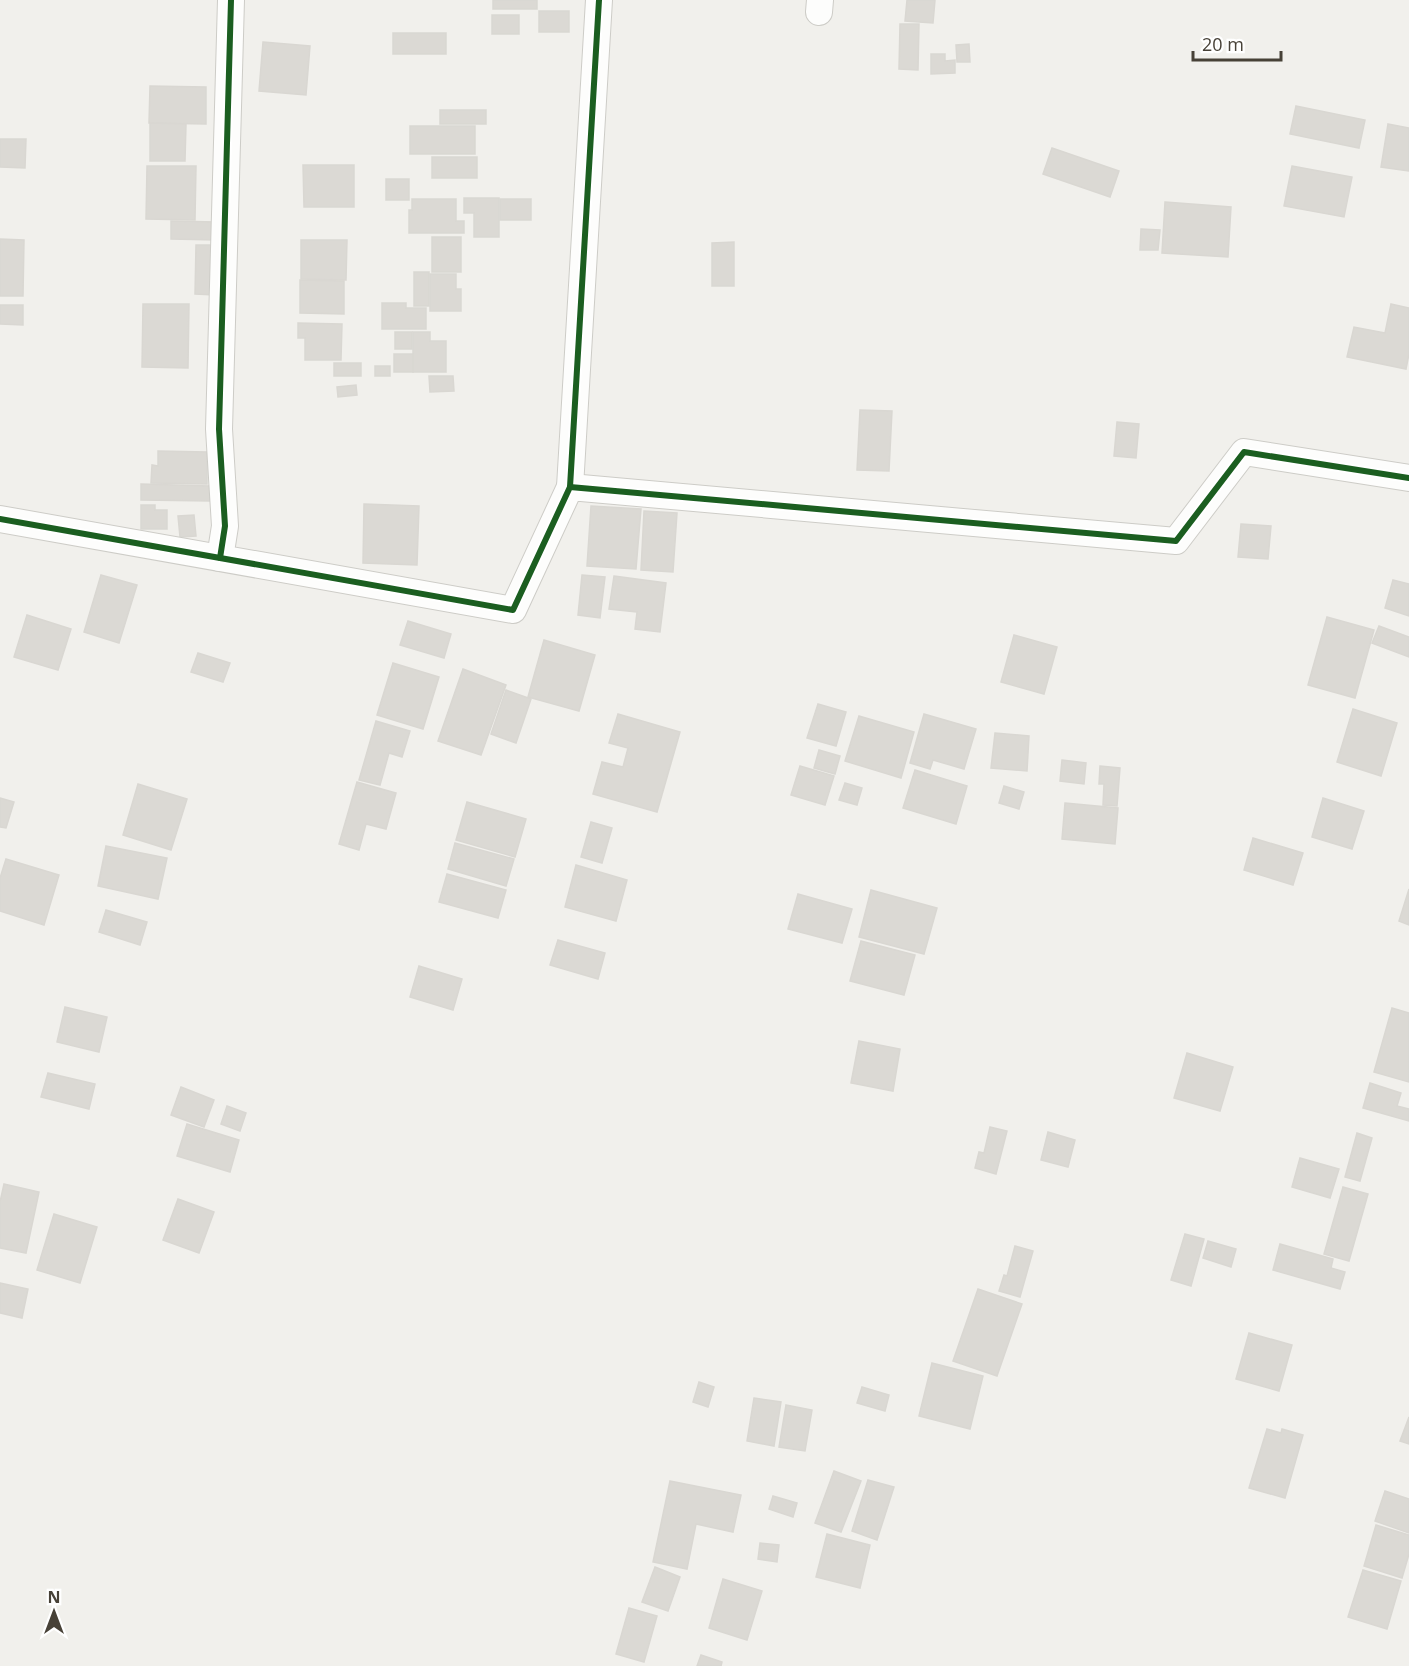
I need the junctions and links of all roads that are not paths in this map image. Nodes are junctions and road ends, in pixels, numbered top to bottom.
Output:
1 (231, 0) edge
2 (599, 0) edge
3 (1409, 478) edge
4 (570, 487) junction
5 (0, 519) edge
6 (220, 558) junction

1 - 6 street
2 - 4 street
3 - 4 street
4 - 6 street
5 - 6 street

